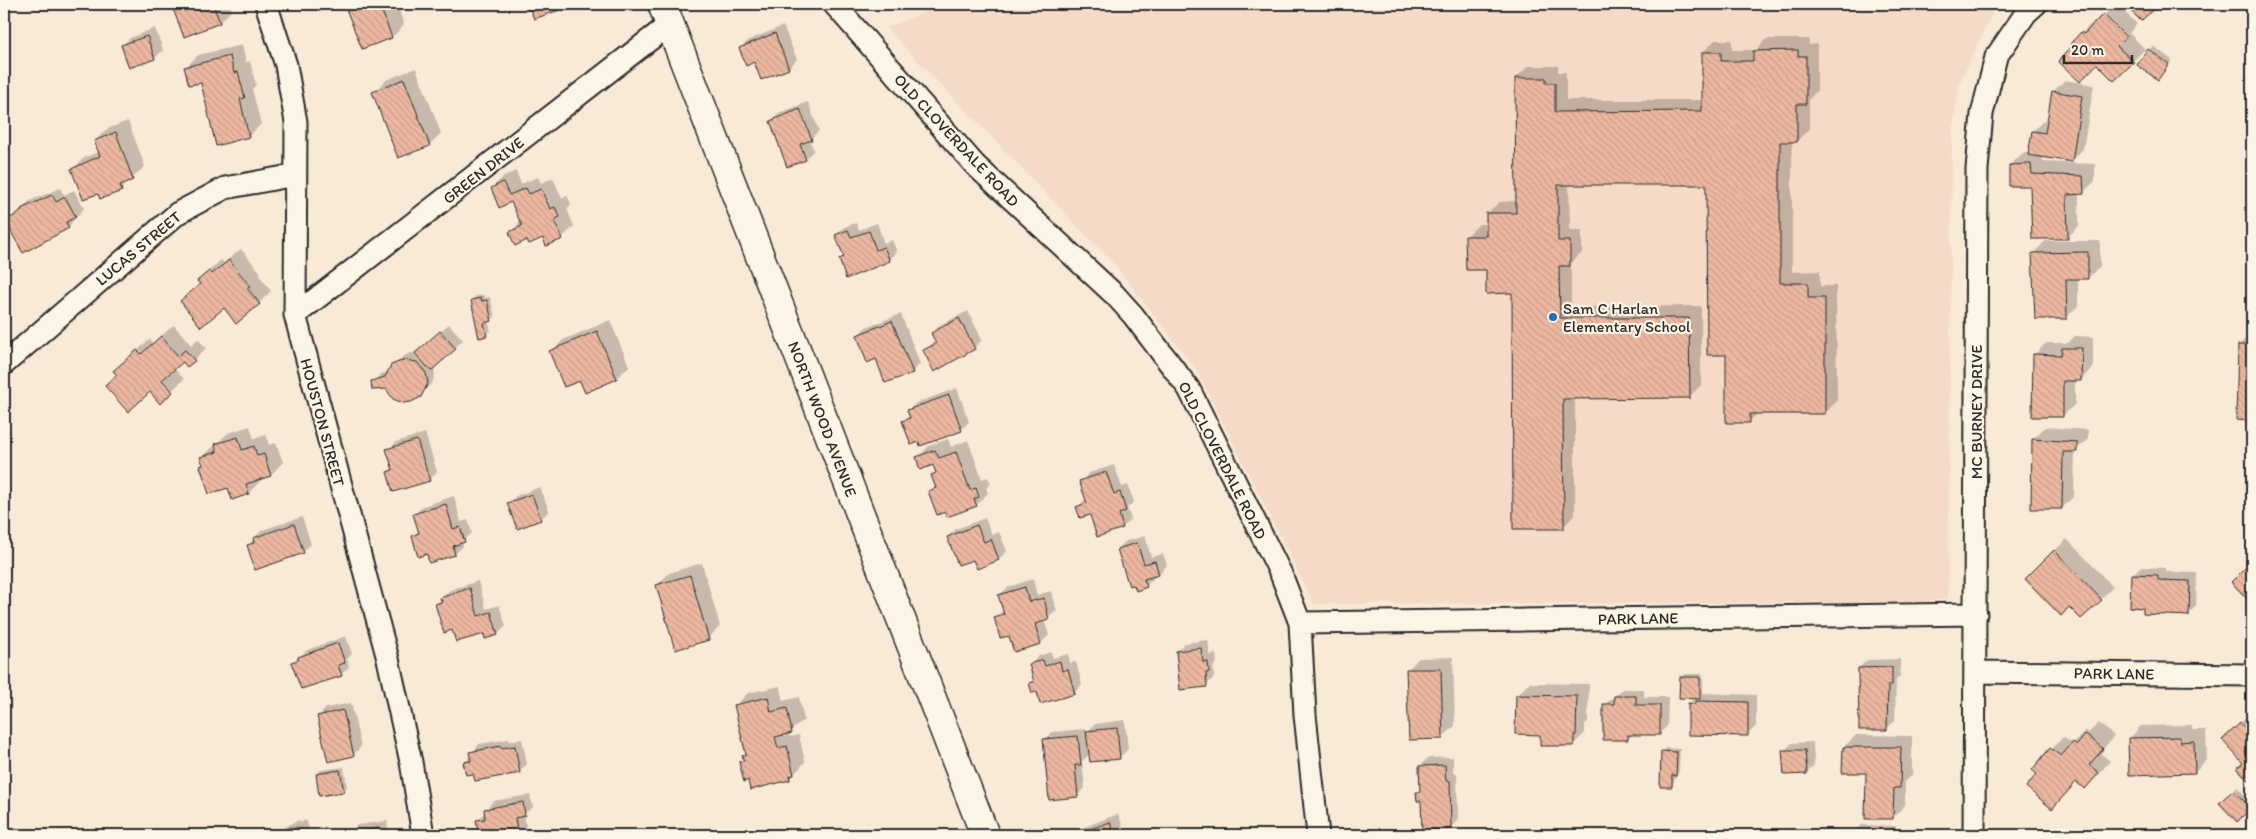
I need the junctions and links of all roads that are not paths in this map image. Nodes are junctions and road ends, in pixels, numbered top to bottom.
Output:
1 (266, 4) edge
2 (834, 4) edge
3 (2036, 4) edge
4 (666, 14) edge
5 (295, 175) junction
6 (295, 315) junction
7 (4, 364) edge
8 (1976, 614) junction
9 (1300, 623) junction
10 (1976, 672) junction
11 (2252, 675) edge
12 (423, 835) edge
13 (985, 835) edge
14 (1318, 835) edge
15 (1974, 835) edge

1 - 5 street, HOUSTON STREET
2 - 9 street, OLD CLOVERDALE ROAD
3 - 8 street, MC BURNEY DRIVE
4 - 6 street, GREEN DRIVE
4 - 13 main road, NORTH WOOD AVENUE
5 - 6 street, HOUSTON STREET
5 - 7 street, LUCAS STREET
6 - 12 street, HOUSTON STREET
8 - 9 street, PARK LANE
8 - 10 street, MC BURNEY DRIVE
9 - 14 street, OLD CLOVERDALE ROAD
10 - 11 street, PARK LANE
10 - 15 street, MC BURNEY DRIVE

